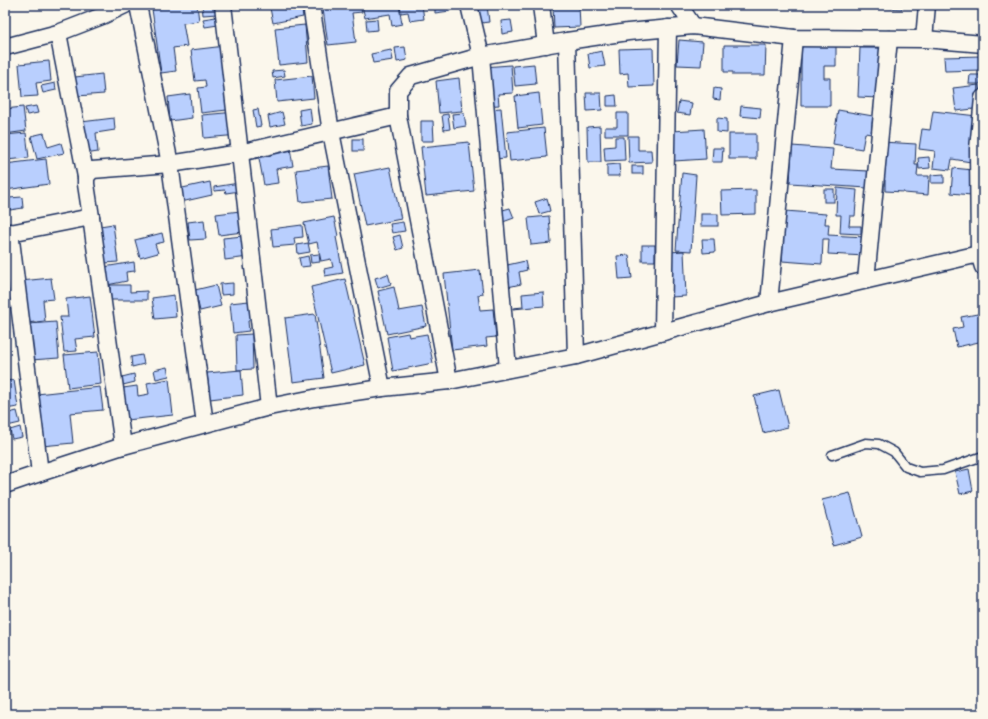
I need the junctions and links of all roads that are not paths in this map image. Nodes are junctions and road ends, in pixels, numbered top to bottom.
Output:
1 (125, 5) edge
2 (138, 5) edge
3 (223, 5) edge
4 (311, 5) edge
5 (469, 5) edge
6 (541, 5) edge
7 (679, 5) edge
8 (927, 5) edge
9 (693, 26) junction
10 (668, 28) junction
11 (58, 33) junction
12 (794, 38) junction
13 (889, 39) junction
14 (924, 39) junction
15 (567, 41) junction
16 (983, 44) edge
17 (546, 45) junction
18 (5, 47) edge
19 (481, 56) junction
20 (983, 98) edge
21 (398, 116) junction
22 (330, 132) junction
23 (981, 150) edge
24 (240, 153) junction
25 (170, 164) junction
26 (86, 177) junction
27 (91, 217) junction
28 (8, 233) edge
29 (982, 258) edge
30 (866, 280) junction
31 (769, 303) junction
32 (663, 332) junction
33 (576, 356) junction
34 (508, 369) junction
35 (449, 381) junction
36 (382, 388) junction
37 (269, 407) junction
38 (205, 424) junction
39 (123, 446) junction
40 (832, 455) dead end
41 (983, 456) edge
42 (40, 473) junction
43 (5, 485) edge

1 - 11 street
2 - 25 street
3 - 24 street
4 - 22 street
5 - 19 street
6 - 17 street
7 - 9 street
8 - 14 street
9 - 10 street
9 - 12 street
10 - 15 street
10 - 32 street
11 - 18 street
11 - 26 street
12 - 13 street
12 - 31 street
13 - 14 street
13 - 30 street
14 - 16 street
15 - 17 street
15 - 33 street
17 - 19 street
19 - 21 street
19 - 34 street
20 - 23 street
21 - 22 street
21 - 35 street
22 - 24 street
22 - 36 street
23 - 29 street
24 - 25 street
24 - 37 street
25 - 26 street
25 - 38 street
26 - 27 street
27 - 28 street
27 - 39 street
28 - 42 street
29 - 30 street
30 - 31 street
31 - 32 street
32 - 33 street
33 - 34 street
34 - 35 street
35 - 36 street
36 - 37 street
37 - 38 street
38 - 39 street
39 - 42 street
40 - 41 lane
42 - 43 street

